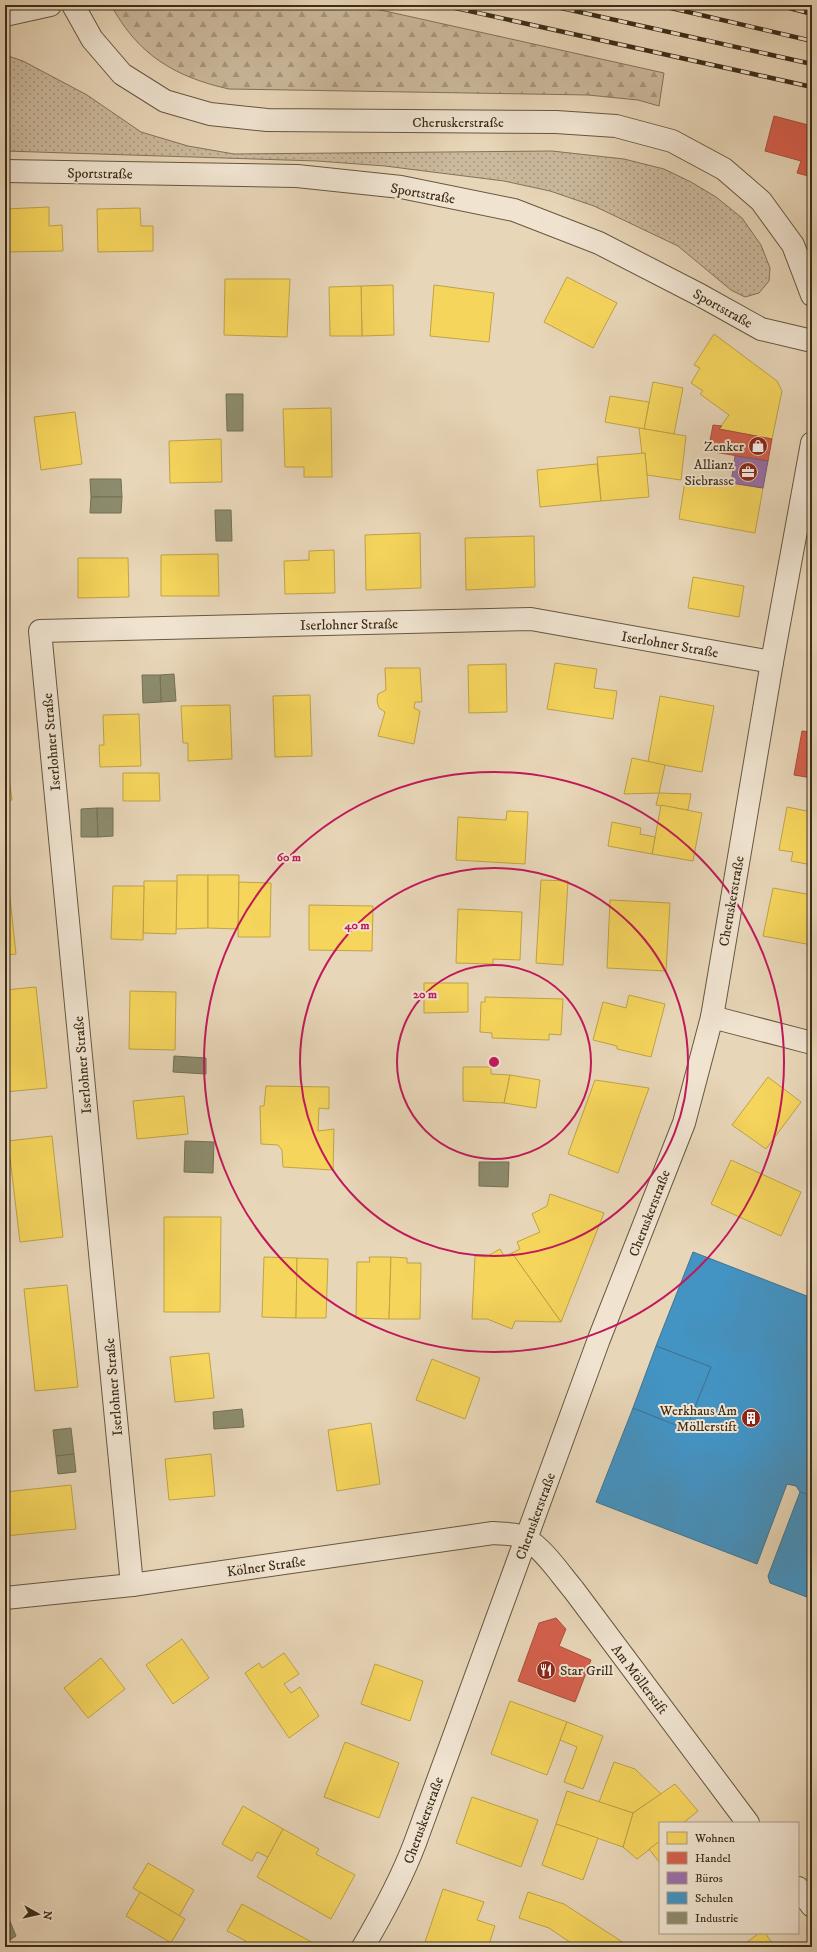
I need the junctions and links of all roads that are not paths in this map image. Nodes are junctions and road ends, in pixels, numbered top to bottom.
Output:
1 (50, 5) edge
2 (73, 5) edge
3 (5, 15) edge
4 (5, 171) edge
5 (812, 295) edge
6 (812, 341) edge
7 (812, 443) edge
8 (809, 478) edge
9 (772, 662) junction
10 (712, 1017) junction
11 (812, 1043) edge
12 (526, 1539) junction
13 (132, 1585) junction
14 (5, 1598) edge
15 (747, 1822) edge
16 (799, 1889) edge
17 (812, 1906) edge
18 (363, 1947) edge

1 - 3 street
2 - 5 street, Cheruskerstraße
4 - 6 street, Sportstraße
7 - 8 street, Cheruskerstraße
8 - 9 street, Cheruskerstraße
9 - 10 street, Cheruskerstraße
9 - 13 street, Iserlohner Straße
10 - 11 street
10 - 12 street, Cheruskerstraße
12 - 13 street, Kölner Straße
12 - 15 street, Am Möllerstift
12 - 18 street, Cheruskerstraße
13 - 14 street, Kölner Straße
16 - 17 street

